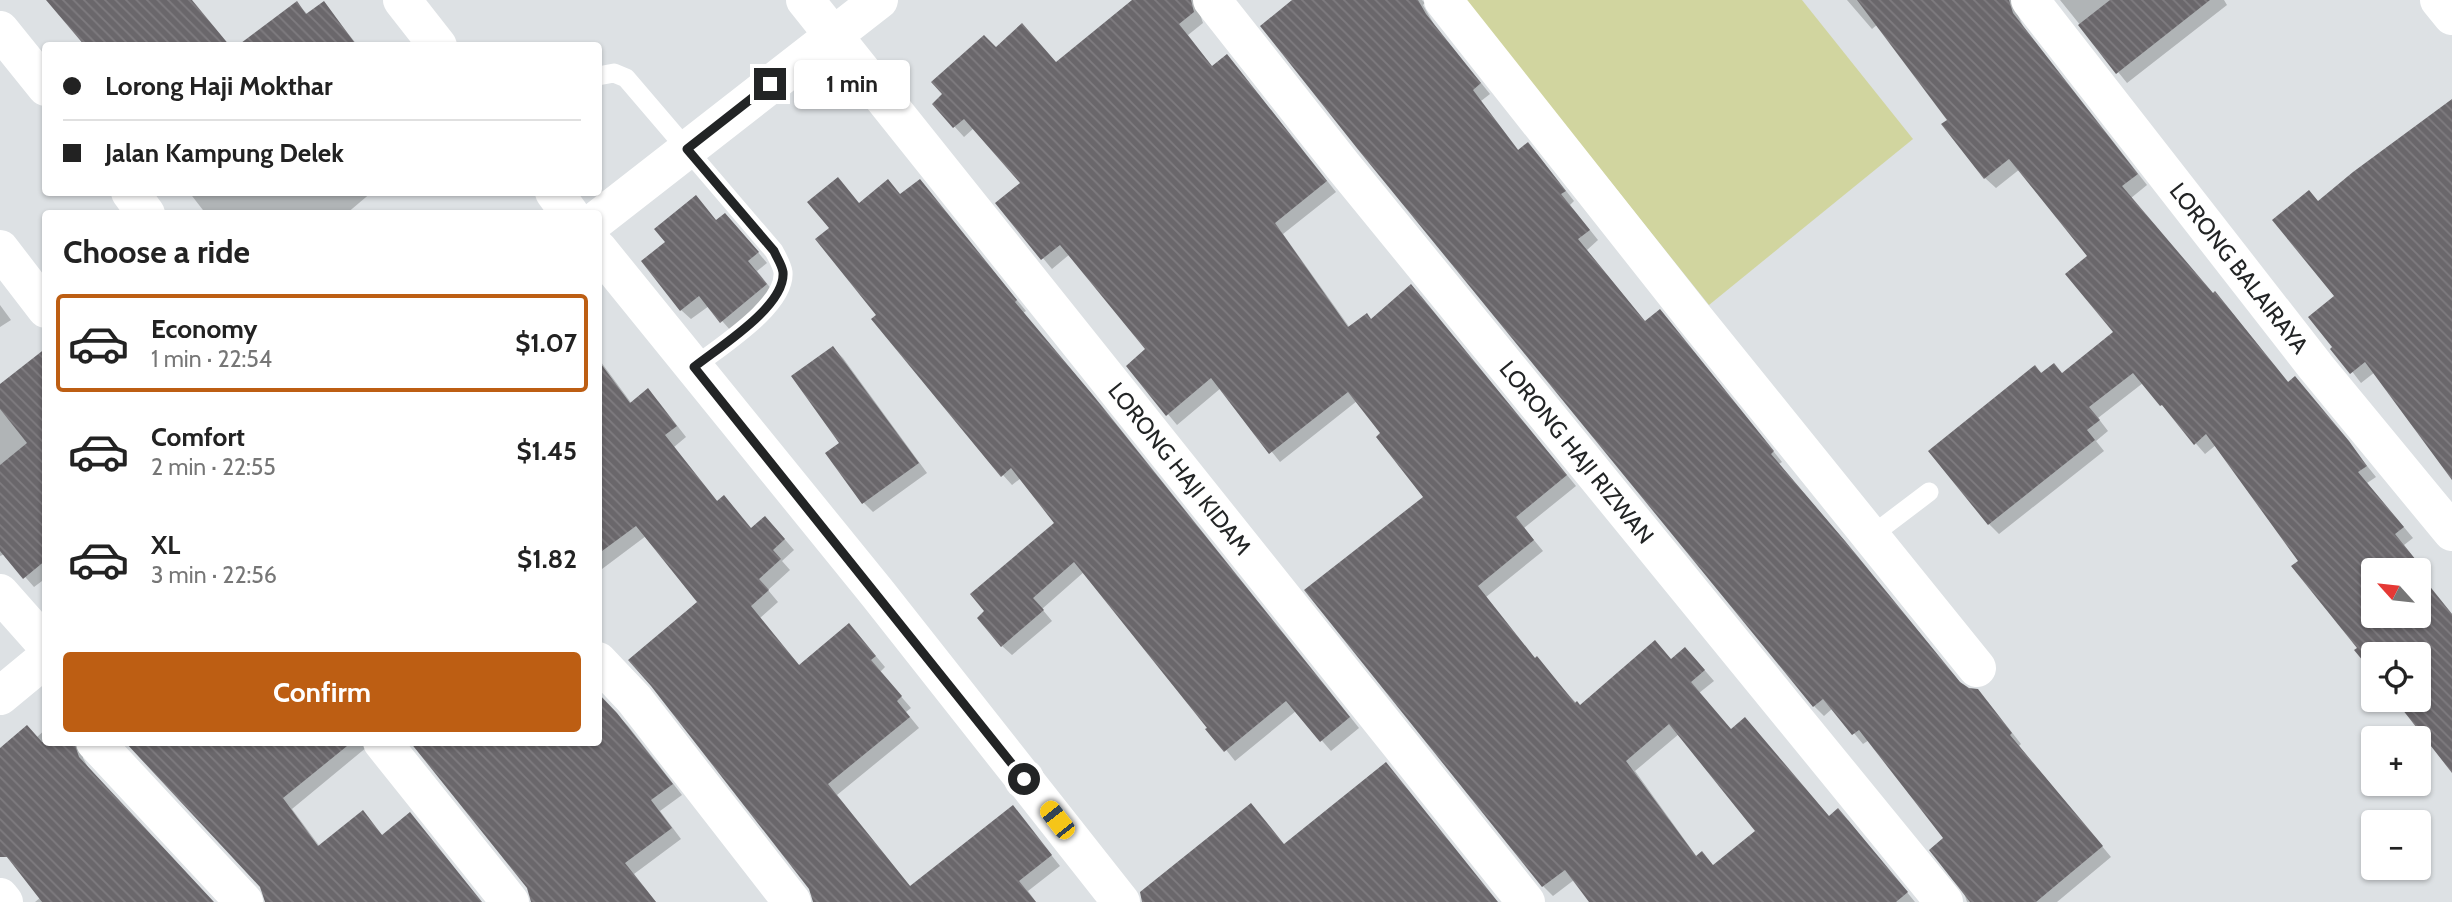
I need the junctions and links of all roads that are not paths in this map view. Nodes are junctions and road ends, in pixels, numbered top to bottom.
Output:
1 (402, 0) edge
2 (805, 0) edge
3 (879, 0) edge
4 (1212, 0) edge
5 (1443, 0) edge
6 (2029, 0) edge
7 (2439, 0) edge
8 (2452, 16) edge
9 (0, 30) edge
10 (833, 36) junction
11 (435, 42) edge
12 (602, 75) edge
13 (42, 82) edge
14 (687, 149) junction
15 (602, 216) edge
16 (0, 249) edge
17 (602, 254) edge
18 (42, 304) edge
19 (694, 367) junction
20 (1929, 492) dead end
21 (2452, 532) edge
22 (1871, 536) junction
23 (0, 593) edge
24 (602, 665) edge
25 (41, 666) edge
26 (1976, 667) dead end
27 (0, 696) edge
28 (99, 746) edge
29 (385, 746) edge
30 (244, 902) edge
31 (510, 902) edge
32 (792, 902) edge
33 (1122, 902) edge
34 (1526, 902) edge
35 (1944, 902) edge

1 - 11 street
2 - 10 street, LORONG HAJI KIDAM
3 - 10 street
4 - 35 street, LORONG HAJI RIZWAN
5 - 22 street
6 - 21 street, LORONG BALAIRAYA
7 - 8 street
9 - 13 street
10 - 14 street
10 - 34 street, LORONG HAJI KIDAM
12 - 14 lane
14 - 15 street
14 - 19 lane
16 - 18 street
17 - 19 street
19 - 33 street
20 - 22 lane
22 - 26 street
23 - 25 street
24 - 32 street
25 - 27 street
28 - 30 street
29 - 31 street

